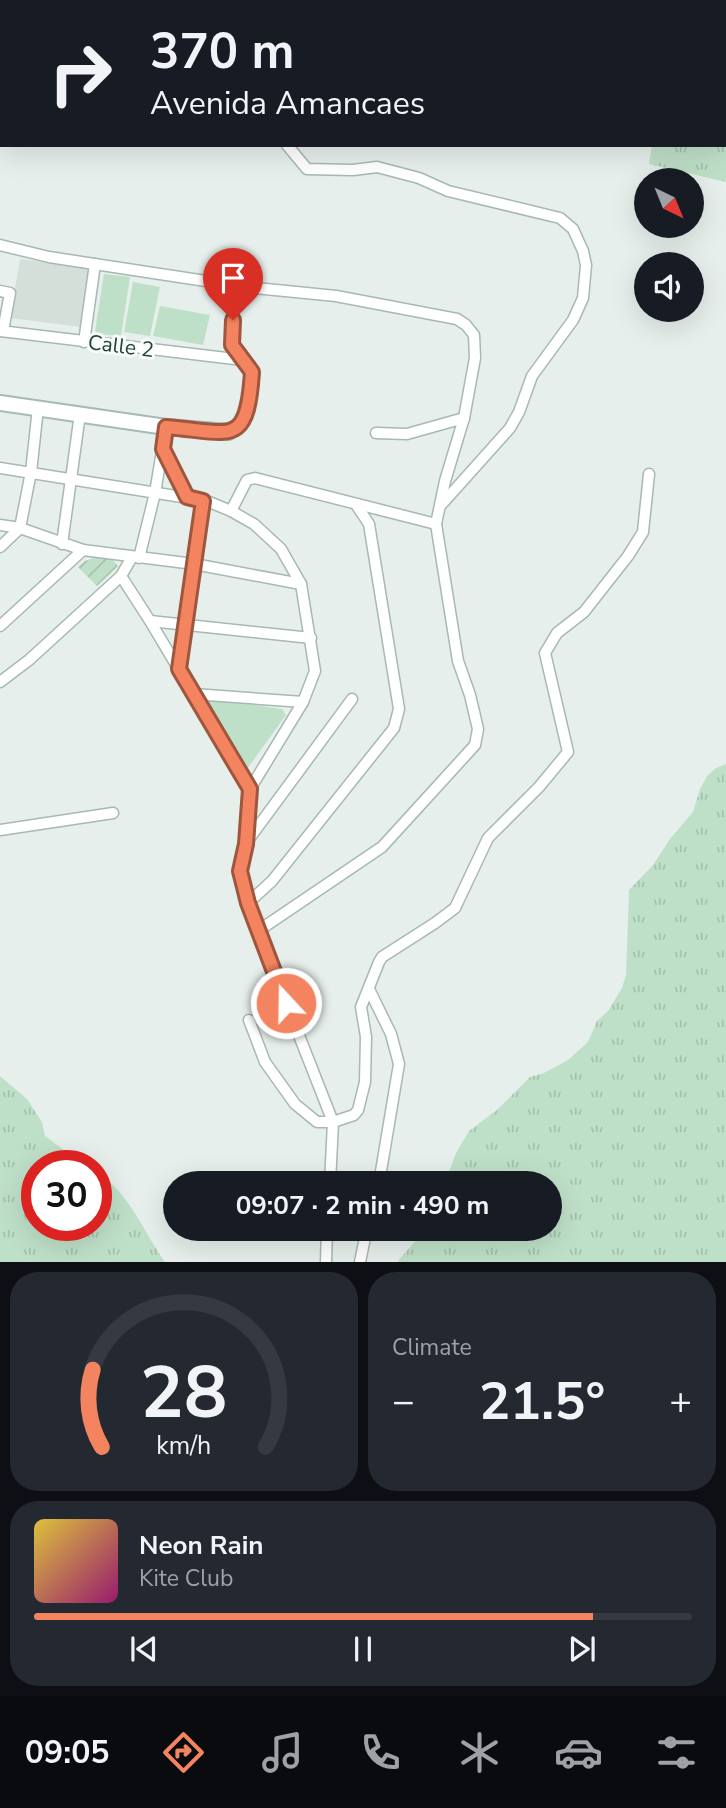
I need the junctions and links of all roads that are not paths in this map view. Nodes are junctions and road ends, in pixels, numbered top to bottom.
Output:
1 (289, 147) edge
2 (0, 245) edge
3 (95, 264) junction
4 (246, 287) junction
5 (0, 291) edge
6 (1, 331) edge
7 (84, 342) junction
8 (243, 360) junction
9 (0, 403) edge
10 (38, 408) junction
11 (80, 414) junction
12 (464, 418) junction
13 (166, 427) junction
14 (229, 432) joint
15 (376, 433) dead end
16 (163, 449) junction
17 (0, 468) edge
18 (31, 472) junction
19 (649, 474) dead end
20 (71, 479) junction
21 (155, 493) junction
22 (187, 497) junction
23 (203, 501) junction
24 (357, 506) junction
25 (439, 507) junction
26 (231, 510) junction
27 (436, 524) junction
28 (0, 525) edge
29 (20, 528) junction
30 (62, 544) junction
31 (0, 547) edge
32 (83, 550) junction
33 (135, 557) junction
34 (194, 564) junction
35 (121, 576) junction
36 (301, 584) junction
37 (150, 621) junction
38 (185, 625) junction
39 (0, 626) edge
40 (311, 638) junction
41 (179, 669) junction
42 (0, 682) edge
43 (194, 694) junction
44 (352, 699) dead end
45 (303, 702) junction
46 (250, 789) junction
47 (113, 814) dead end
48 (0, 830) edge
49 (246, 844) junction
50 (248, 903) junction
51 (258, 931) junction
52 (369, 989) junction
53 (249, 1020) dead end
54 (333, 1122) junction
55 (331, 1171) edge
56 (381, 1171) edge
57 (327, 1241) edge
58 (364, 1241) edge
59 (326, 1262) edge
60 (360, 1262) edge

1 - 25 street
2 - 3 street
3 - 4 street
3 - 7 street
4 - 8 street
4 - 12 street
5 - 6 street
6 - 7 street, Calle 2
7 - 8 street, Calle 2
8 - 14 street
9 - 10 street
10 - 11 street
10 - 18 street
11 - 13 street
11 - 20 street
12 - 15 street
12 - 25 street
13 - 14 street
13 - 16 street
16 - 21 street
16 - 22 street
17 - 18 street
18 - 20 street
18 - 29 street
19 - 52 street
20 - 21 street
20 - 30 street
21 - 22 street
21 - 33 street
22 - 23 street
23 - 26 street
23 - 34 street
24 - 26 street
24 - 27 street
24 - 50 street
25 - 27 street
26 - 36 street
27 - 51 street
28 - 29 street
29 - 30 street
29 - 31 street
30 - 32 street
32 - 33 street
32 - 39 street
33 - 34 street
33 - 35 street
34 - 36 street
34 - 38 street
35 - 37 street
35 - 42 street
36 - 40 street
37 - 38 street
37 - 41 street
38 - 40 street
38 - 41 street
40 - 45 street
41 - 43 street
43 - 45 street
43 - 46 street
44 - 49 street
45 - 46 street
46 - 49 street
47 - 48 street
49 - 50 street
50 - 51 street
51 - 54 street
52 - 54 street
52 - 56 street
53 - 54 street
54 - 55 street
57 - 59 street
58 - 60 street

